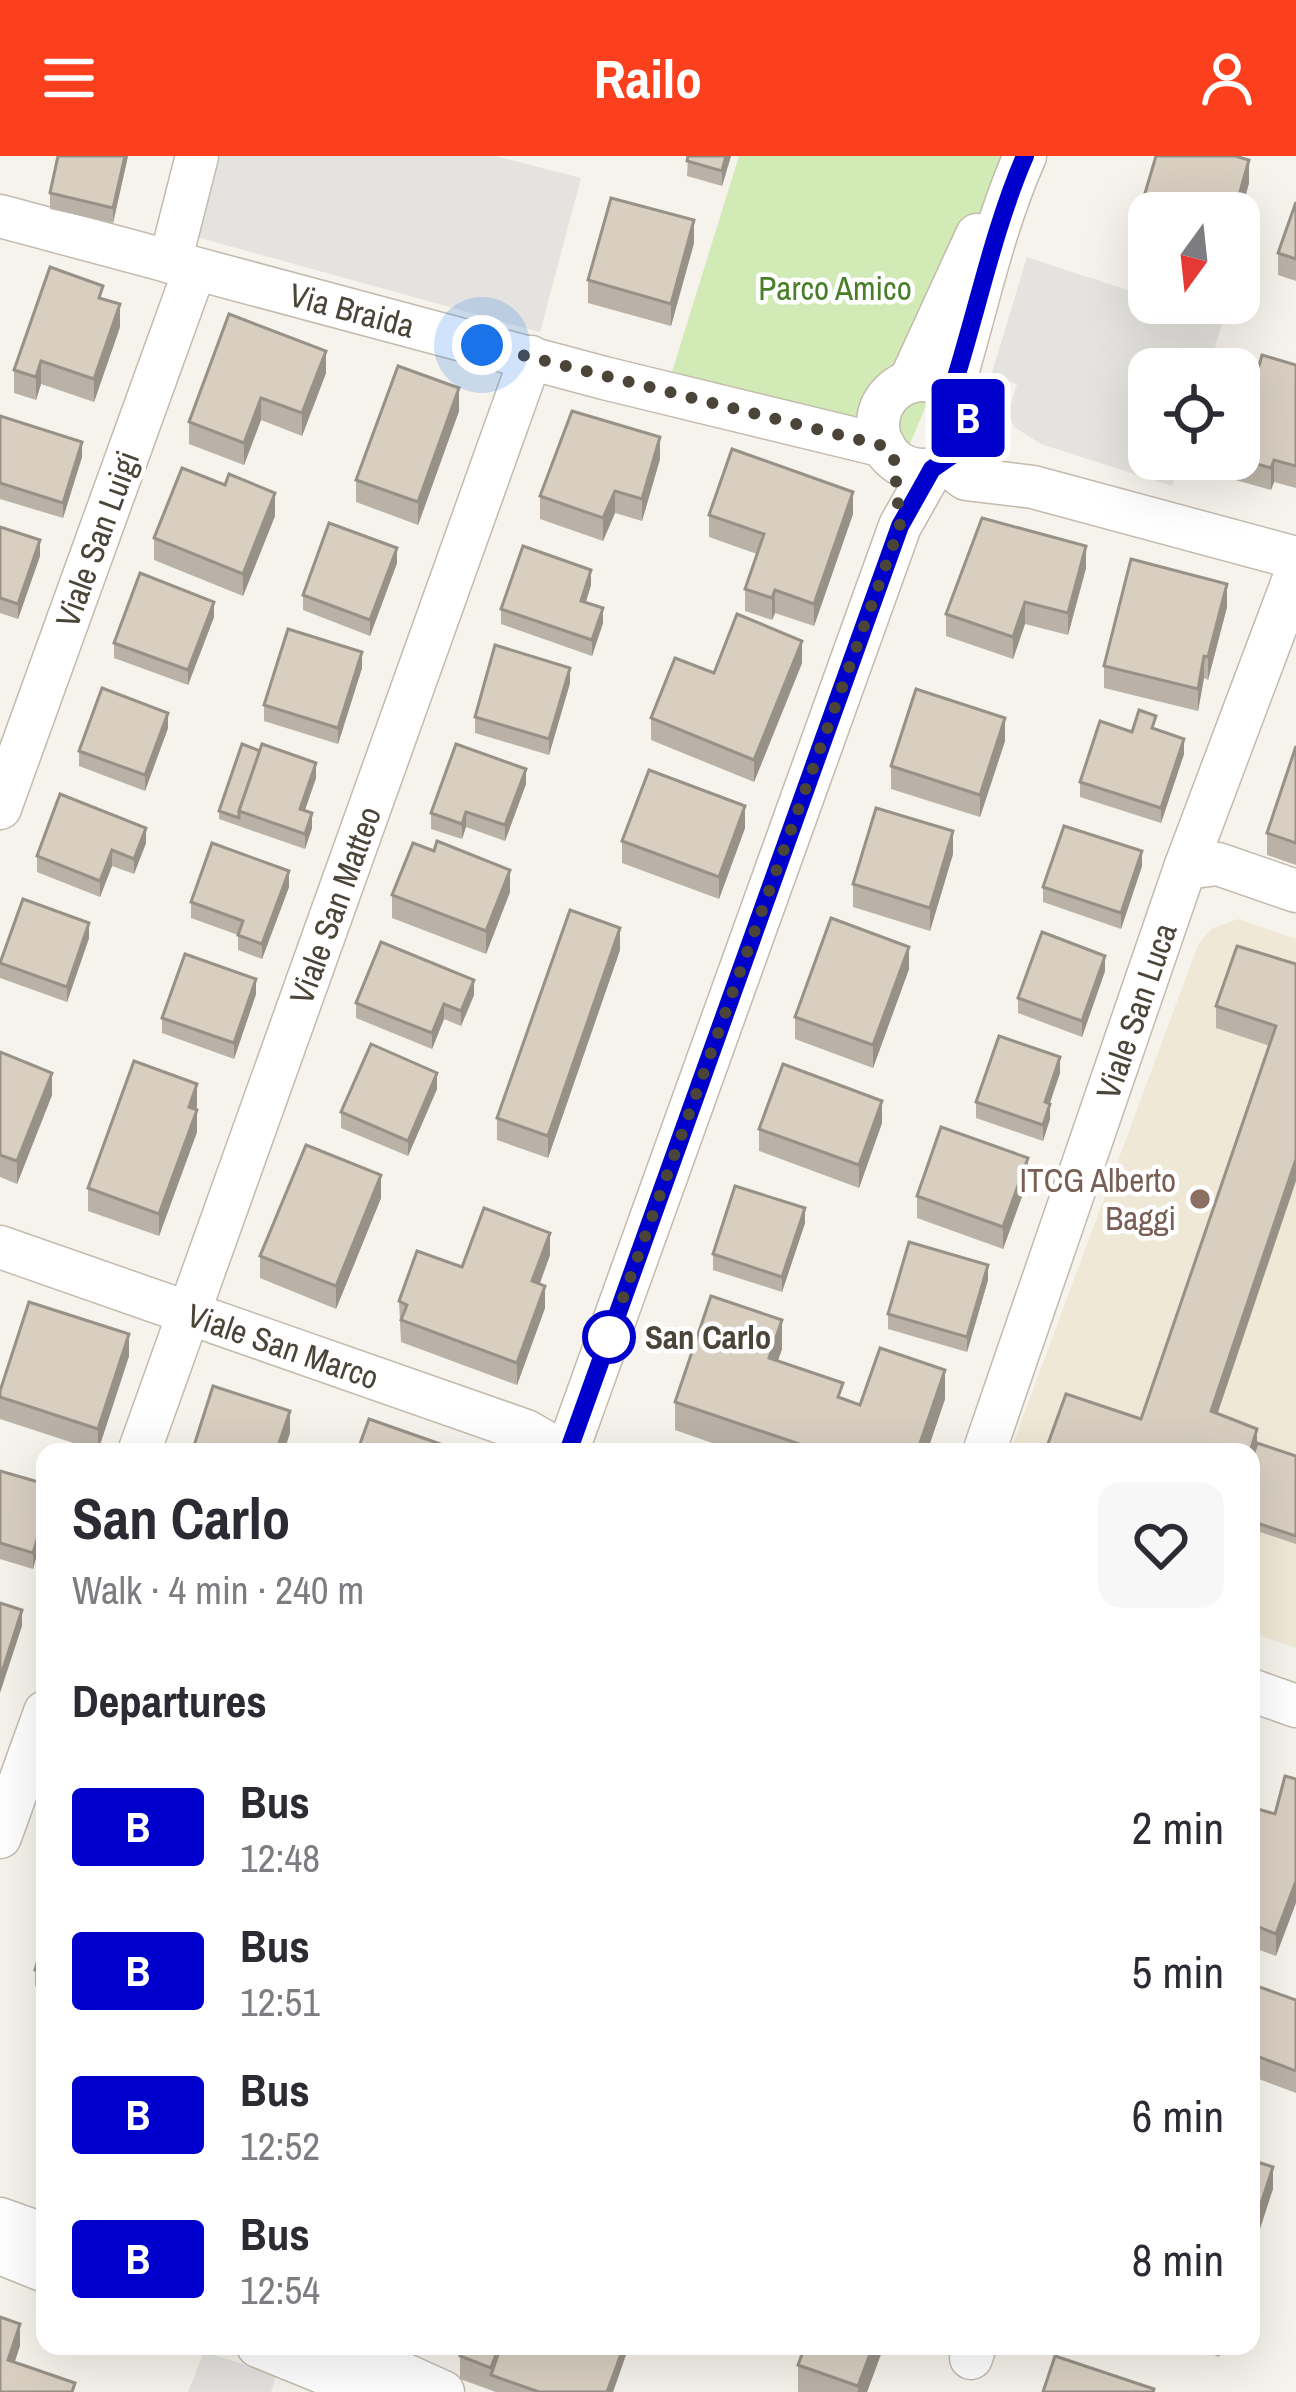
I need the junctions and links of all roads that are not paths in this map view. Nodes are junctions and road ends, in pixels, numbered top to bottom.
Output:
1 (197, 156) edge
2 (1025, 156) edge
3 (1002, 208) junction
4 (0, 215) edge
5 (183, 265) junction
6 (531, 357) junction
7 (960, 401) junction
8 (908, 438) junction
9 (1033, 487) junction
10 (1296, 558) edge
11 (1296, 573) edge
12 (0, 808) edge
13 (1185, 868) junction
14 (1296, 891) edge
15 (0, 1246) edge
16 (189, 1313) junction
17 (142, 1443) edge
18 (548, 1443) edge
19 (568, 1443) edge
20 (987, 1443) edge
21 (1260, 1693) edge
22 (1296, 1706) edge
23 (36, 1737) edge
24 (0, 1837) edge
25 (0, 2219) edge
26 (36, 2232) edge
27 (0, 2253) edge
28 (36, 2267) edge
29 (280, 2355) edge
30 (361, 2355) edge
31 (370, 2392) edge
32 (443, 2392) edge

1 - 5 street, Viale San Luigi
2 - 3 street
3 - 7 street
3 - 8 street
4 - 5 street, Via Braida
5 - 6 street, Via Braida
5 - 12 street, Viale San Luigi
6 - 8 street, Via Braida
6 - 16 street, Viale San Matteo
7 - 8 street
7 - 8 street
7 - 9 street
8 - 9 street, Via Braida
8 - 19 street
9 - 10 street, Via Braida
11 - 13 street, Viale San Luca
13 - 14 street
13 - 20 street, Viale San Luca
15 - 16 street, Viale San Marco
16 - 17 street, Viale San Matteo
16 - 18 street, Viale San Marco
21 - 22 street
23 - 24 street
25 - 26 street
27 - 28 street
29 - 31 street
30 - 32 street

